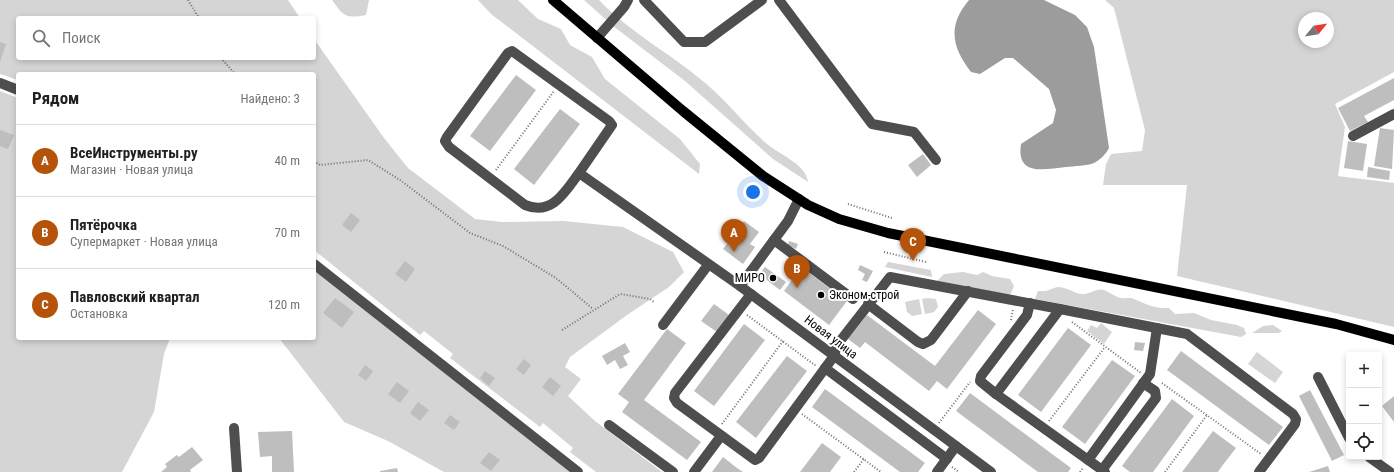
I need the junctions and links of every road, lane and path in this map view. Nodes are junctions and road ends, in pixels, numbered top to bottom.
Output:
1 (188, 0) edge
2 (553, 0) edge
3 (628, 0) edge
4 (644, 0) edge
5 (762, 0) edge
6 (779, 0) edge
7 (198, 16) edge
8 (597, 38) junction
9 (223, 60) edge
10 (233, 72) edge
11 (0, 83) edge
12 (559, 84) junction
13 (16, 89) edge
14 (1394, 114) edge
15 (1353, 136) dead end
16 (936, 160) dead end
17 (316, 162) edge
18 (579, 173) junction
19 (490, 178) junction
20 (799, 199) junction
21 (848, 204) dead end
22 (892, 218) dead end
23 (774, 240) junction
24 (884, 252) dead end
25 (926, 262) dead end
26 (708, 265) junction
27 (316, 266) edge
28 (740, 286) junction
29 (968, 291) junction
30 (751, 294) junction
31 (853, 299) dead end
32 (654, 302) dead end
33 (1030, 303) junction
34 (868, 304) junction
35 (593, 309) junction
36 (740, 309) junction
37 (1060, 309) junction
38 (663, 325) dead end
39 (1157, 328) junction
40 (562, 330) dead end
41 (1394, 340) edge
42 (783, 341) junction
43 (1105, 347) dead end
44 (834, 356) junction
45 (824, 370) junction
46 (1318, 377) dead end
47 (1143, 383) junction
48 (996, 394) junction
49 (795, 408) junction
50 (1207, 415) dead end
51 (1346, 422) edge
52 (610, 425) dead end
53 (234, 428) dead end
54 (1044, 428) junction
55 (718, 434) junction
56 (956, 446) junction
57 (946, 458) junction
58 (864, 459) junction
59 (1088, 460) junction
60 (1374, 460) edge
61 (1103, 471) edge
62 (237, 472) edge
63 (578, 472) edge
64 (673, 472) edge
65 (694, 472) edge
66 (854, 472) edge
67 (882, 472) edge
68 (937, 472) edge
69 (991, 472) edge
70 (1165, 472) edge
71 (1259, 472) edge
72 (1392, 472) edge

1 - 7 path
2 - 8 main road
3 - 8 street
4 - 5 street
6 - 16 street
8 - 20 main road
9 - 10 path
11 - 13 street
12 - 18 street
12 - 19 path
12 - 19 street
14 - 15 street
17 - 35 path
18 - 19 street
18 - 26 street, Новая улица
20 - 23 street
20 - 41 main road
21 - 22 path
23 - 28 street
23 - 31 street
24 - 25 path
26 - 28 street, Новая улица
26 - 38 street
27 - 63 street
28 - 30 street, Новая улица
29 - 33 street
29 - 34 street
29 - 34 street
30 - 36 street
30 - 44 street, Новая улица
32 - 35 path
33 - 37 street
33 - 48 street
34 - 44 street
35 - 40 path
36 - 42 path
36 - 55 street
37 - 39 street
37 - 48 street
39 - 47 street
39 - 71 street
42 - 45 path
42 - 55 path
43 - 54 path
44 - 45 street
44 - 56 street, Новая улица
45 - 49 street
45 - 57 street
46 - 51 street
47 - 59 street
47 - 61 street
48 - 54 street
49 - 55 street
49 - 58 path
50 - 70 path
52 - 64 street
53 - 62 street
54 - 59 street
55 - 65 street
56 - 57 street
56 - 69 street, Новая улица
57 - 68 street
58 - 66 path
58 - 67 path
59 - 61 street
60 - 72 street

